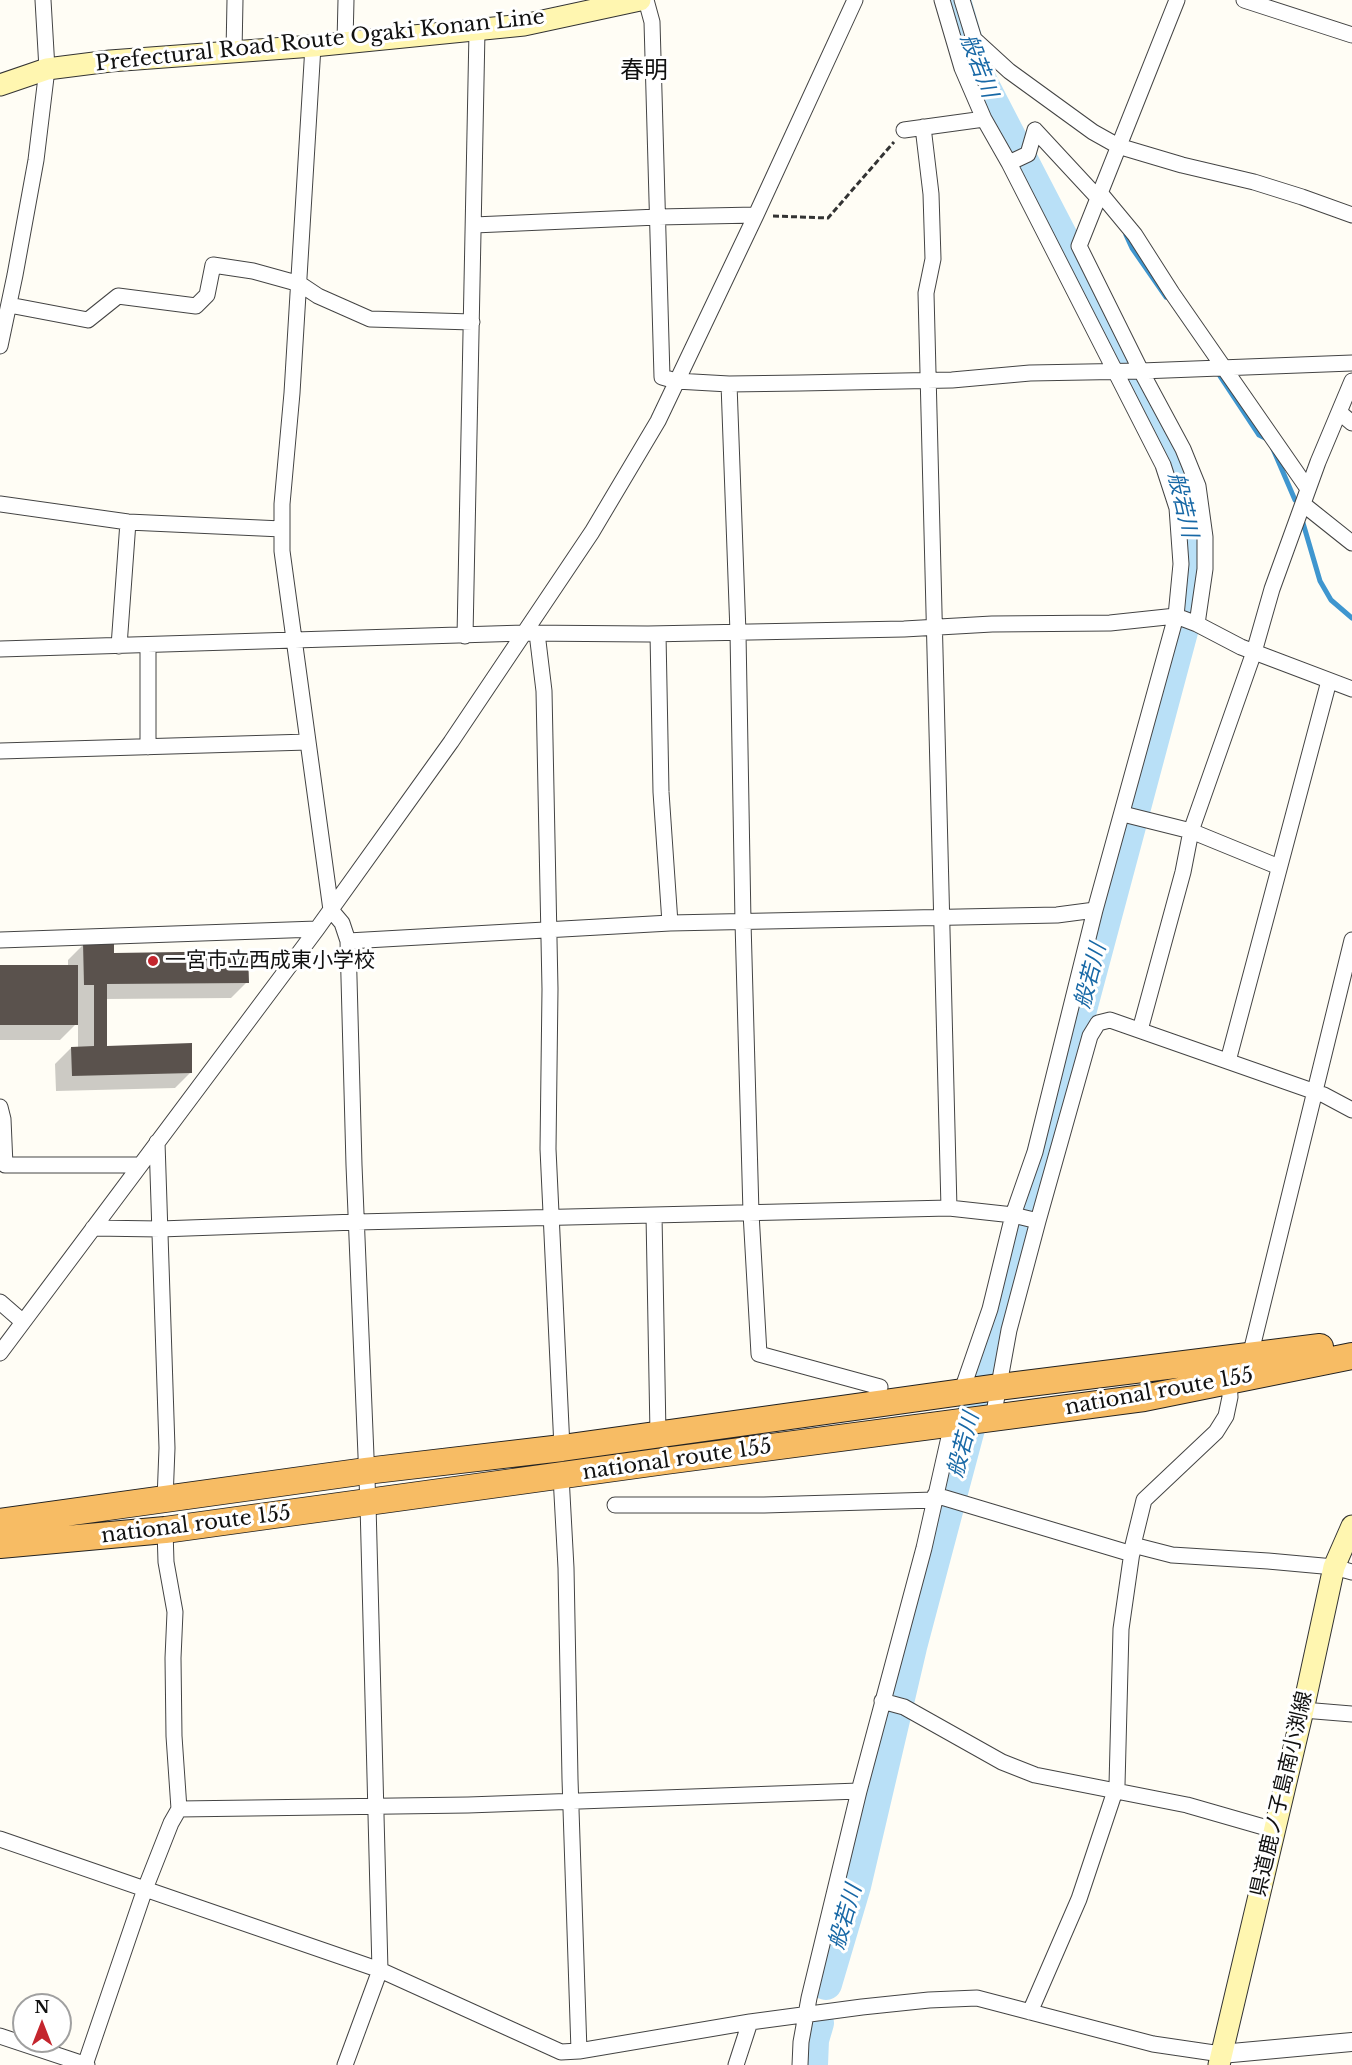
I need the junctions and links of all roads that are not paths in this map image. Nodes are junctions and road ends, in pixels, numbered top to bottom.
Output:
1 (43, 0) edge
2 (235, 0) edge
3 (346, 0) edge
4 (640, 0) edge
5 (646, 0) edge
6 (855, 0) edge
7 (942, 0) edge
8 (962, 0) edge
9 (1177, 0) edge
10 (1244, 0) edge
11 (477, 31) junction
12 (1352, 35) edge
13 (345, 42) junction
14 (313, 46) junction
15 (234, 51) junction
16 (47, 69) junction
17 (0, 85) edge
18 (984, 119) junction
19 (923, 127) junction
20 (904, 130) road end
21 (1118, 146) junction
22 (1011, 162) junction
23 (1100, 196) junction
24 (756, 215) junction
25 (1352, 215) edge
26 (658, 217) junction
27 (474, 225) junction
28 (300, 284) junction
29 (7, 297) edge
30 (472, 322) junction
31 (0, 346) edge
32 (1352, 363) edge
33 (1225, 368) junction
34 (1117, 371) junction
35 (1139, 371) junction
36 (927, 380) junction
37 (676, 381) junction
38 (1352, 381) edge
39 (729, 384) junction
40 (1339, 412) junction
41 (1352, 423) edge
42 (1306, 497) junction
43 (0, 504) edge
44 (128, 522) junction
45 (282, 529) junction
46 (1352, 543) edge
47 (1187, 620) junction
48 (934, 628) junction
49 (531, 633) junction
50 (738, 633) junction
51 (658, 634) junction
52 (465, 636) junction
53 (294, 641) junction
54 (148, 645) junction
55 (118, 646) junction
56 (0, 649) edge
57 (1254, 652) junction
58 (1329, 681) junction
59 (1352, 689) edge
60 (308, 742) junction
61 (148, 747) junction
62 (0, 751) edge
63 (1125, 814) junction
64 (1191, 831) junction
65 (1279, 867) junction
66 (330, 910) junction
67 (1095, 910) junction
68 (942, 918) junction
69 (742, 922) junction
70 (670, 923) junction
71 (317, 929) junction
72 (549, 929) junction
73 (1352, 939) edge
74 (0, 940) edge
75 (348, 942) junction
76 (1140, 1030) junction
77 (1228, 1061) junction
78 (1314, 1092) junction
79 (0, 1107) edge
80 (1352, 1110) edge
81 (158, 1142) junction
82 (140, 1166) junction
83 (949, 1208) junction
84 (751, 1213) junction
85 (654, 1215) junction
86 (1015, 1215) junction
87 (553, 1218) junction
88 (1035, 1221) junction
89 (357, 1222) junction
90 (93, 1228) junction
91 (160, 1229) junction
92 (0, 1302) edge
93 (23, 1322) junction
94 (1352, 1343) edge
95 (0, 1353) edge
96 (1250, 1356) junction
97 (1352, 1356) edge
98 (1229, 1382) junction
99 (880, 1388) dead end
100 (980, 1390) junction
101 (972, 1421) junction
102 (658, 1434) junction
103 (562, 1448) junction
104 (366, 1471) junction
105 (561, 1476) junction
106 (937, 1497) junction
107 (165, 1500) junction
108 (368, 1504) junction
109 (615, 1505) dead end
110 (0, 1522) edge
111 (1352, 1526) edge
112 (165, 1530) junction
113 (0, 1545) edge
114 (1132, 1549) junction
115 (1343, 1570) edge
116 (885, 1702) junction
117 (1303, 1710) junction
118 (1352, 1714) edge
119 (859, 1791) junction
120 (1115, 1791) junction
121 (571, 1802) junction
122 (375, 1807) junction
123 (179, 1809) junction
124 (1274, 1830) junction
125 (0, 1839) edge
126 (145, 1889) junction
127 (380, 1970) junction
128 (1030, 2012) junction
129 (805, 2014) junction
130 (750, 2022) junction
131 (0, 2036) edge
132 (1352, 2042) edge
133 (579, 2051) junction
134 (559, 2058) edge
135 (1220, 2060) edge
136 (86, 2065) edge
137 (345, 2065) edge
138 (736, 2065) edge
139 (800, 2065) edge

1 - 16 street
2 - 15 street
3 - 13 street
4 - 11 main road, Prefectural Road Route Ogaki Konan Line
5 - 26 street
6 - 24 street
7 - 18 street
8 - 21 street
9 - 21 street
10 - 12 street
11 - 13 main road, Prefectural Road Route Ogaki Konan Line
11 - 27 street
13 - 14 main road, Prefectural Road Route Ogaki Konan Line
14 - 15 main road, Prefectural Road Route Ogaki Konan Line
14 - 28 street
15 - 16 main road, Prefectural Road Route Ogaki Konan Line
16 - 17 main road, Prefectural Road Route Ogaki Konan Line
16 - 29 street
18 - 19 street
18 - 22 street
19 - 20 street
19 - 36 street
21 - 23 street
21 - 25 street
22 - 23 street
22 - 34 street
23 - 33 street
23 - 35 street
24 - 26 street
24 - 37 street
26 - 27 street
26 - 37 street
27 - 30 street
28 - 29 street
28 - 30 street
28 - 45 street
29 - 31 street
30 - 52 street
32 - 33 street
33 - 35 street
33 - 42 street
34 - 35 street
34 - 36 street
34 - 47 street
35 - 47 street
36 - 39 street
36 - 48 street
37 - 39 street
37 - 49 street
38 - 40 street
39 - 50 street
40 - 41 street
40 - 42 street
42 - 46 street
42 - 57 street
43 - 44 street
44 - 45 street
44 - 55 street
45 - 53 street
47 - 48 street
47 - 57 street
47 - 63 street
48 - 50 street
48 - 68 street
49 - 51 street
49 - 52 street
49 - 66 street
49 - 72 street
50 - 51 street
50 - 69 street
51 - 70 street
52 - 53 street
53 - 54 street
53 - 60 street
54 - 55 street
54 - 61 street
55 - 56 street
57 - 58 street
57 - 64 street
58 - 59 street
58 - 65 street
60 - 61 street
60 - 66 street
61 - 62 street
63 - 64 street
63 - 67 street
64 - 65 street
64 - 76 street
65 - 77 street
66 - 71 street
66 - 75 street
67 - 68 street
67 - 86 street
68 - 69 street
68 - 83 street
69 - 70 street
69 - 84 street
70 - 72 street
71 - 74 street
71 - 81 street
72 - 75 street
72 - 87 street
73 - 78 street
75 - 89 street
76 - 77 street
76 - 88 street
77 - 78 street
78 - 80 street
78 - 96 street
79 - 82 street
81 - 82 street
81 - 91 street
82 - 90 street
83 - 84 street
83 - 86 street
84 - 85 street
84 - 99 street
85 - 87 street
85 - 102 street
86 - 88 street
86 - 100 street
87 - 89 street
87 - 103 street
88 - 100 street
89 - 91 street
89 - 104 street
90 - 91 street
90 - 93 street
91 - 107 street
92 - 93 street
93 - 95 street
94 - 96 highway, national route 155
96 - 100 highway, national route 155
97 - 98 highway, national route 155
98 - 101 highway, national route 155
98 - 114 street
100 - 101 street
100 - 102 highway, national route 155
101 - 105 highway, national route 155
101 - 106 street
102 - 103 highway, national route 155
103 - 104 highway, national route 155
104 - 107 highway, national route 155
104 - 108 street
105 - 108 highway, national route 155
105 - 121 street
106 - 109 street
106 - 114 street
106 - 116 street
107 - 110 highway, national route 155
108 - 112 highway, national route 155
108 - 122 street
111 - 115 main road, 県道鹿ノ子島南小渕線
112 - 113 highway, national route 155
112 - 123 street
114 - 115 street
114 - 120 street
115 - 117 main road, 県道鹿ノ子島南小渕線
116 - 119 street
116 - 120 street
117 - 118 street
117 - 124 main road, 県道鹿ノ子島南小渕線
119 - 121 street
119 - 129 street
120 - 124 street
120 - 128 street
121 - 122 street
121 - 133 street
122 - 123 street
122 - 127 street
123 - 126 street
124 - 135 main road, 県道鹿ノ子島南小渕線
125 - 126 street
126 - 127 street
126 - 136 street
127 - 134 street
127 - 137 street
128 - 129 street
128 - 135 street
129 - 130 street
129 - 139 street
130 - 133 street
130 - 138 street
131 - 136 street
132 - 135 street
133 - 134 street

